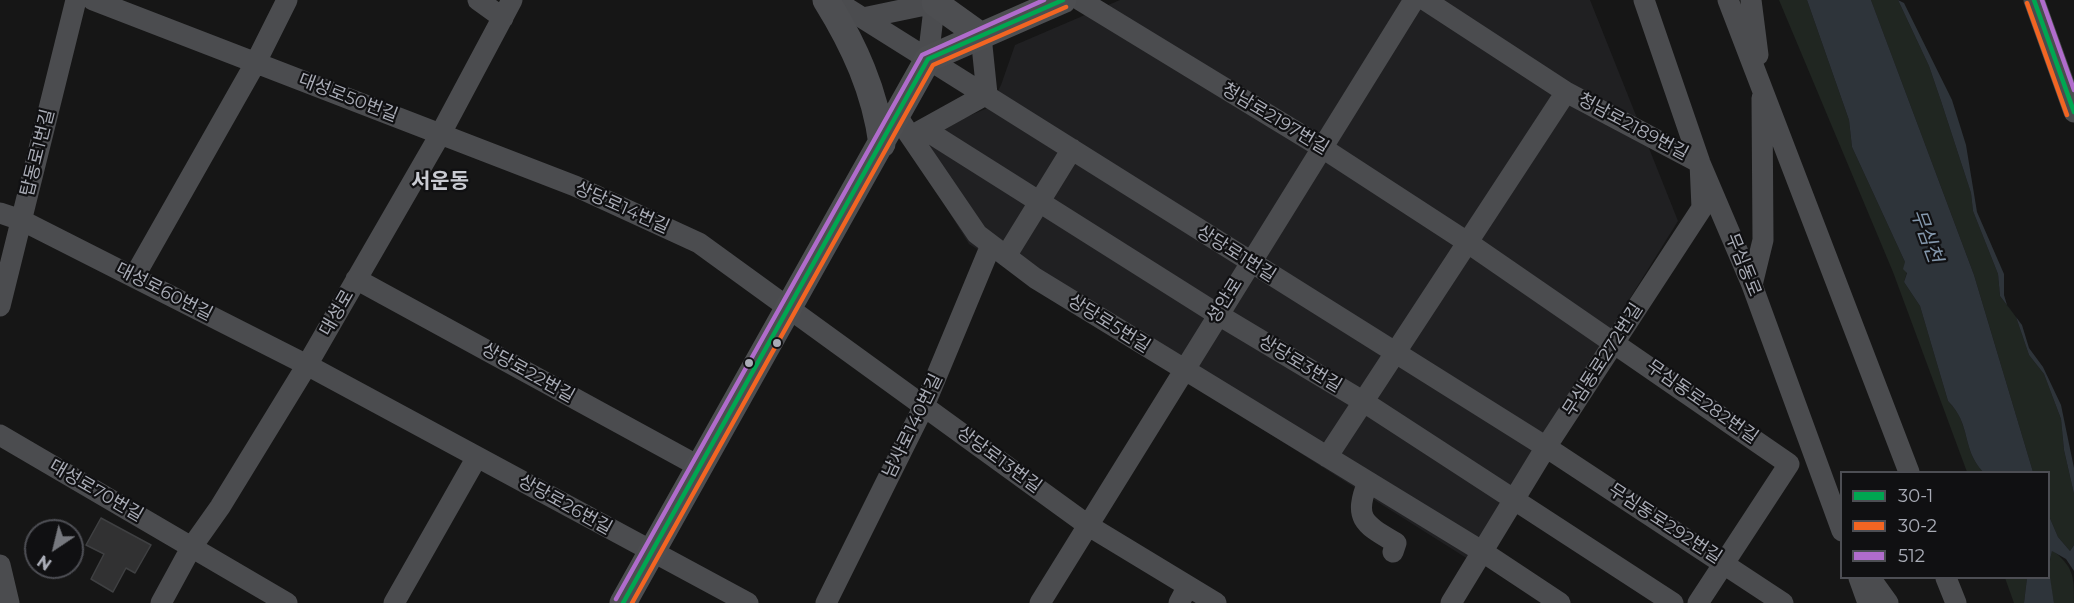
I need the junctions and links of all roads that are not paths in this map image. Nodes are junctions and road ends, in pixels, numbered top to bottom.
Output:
1 (76, 0) edge
2 (93, 0) edge
3 (287, 0) edge
4 (478, 0) edge
5 (826, 0) edge
6 (834, 0) edge
7 (1063, 0) edge
8 (1080, 0) edge
9 (1414, 0) edge
10 (1425, 0) edge
11 (1644, 0) edge
12 (1728, 0) edge
13 (1751, 0) edge
14 (2034, 0) edge
15 (935, 1) edge
16 (507, 9) edge
17 (863, 18) junction
18 (981, 36) junction
19 (928, 59) junction
20 (256, 62) junction
21 (1761, 84) junction
22 (1566, 92) junction
23 (987, 94) junction
24 (2074, 112) edge
25 (910, 127) junction
26 (441, 133) junction
27 (882, 144) junction
28 (1321, 147) junction
29 (1072, 149) junction
30 (1700, 163) junction
31 (1039, 203) junction
32 (0, 213) edge
33 (21, 220) junction
34 (1467, 242) junction
35 (7, 243) edge
36 (999, 250) junction
37 (1249, 262) junction
38 (134, 277) junction
39 (356, 279) junction
40 (1752, 285) junction
41 (0, 306) edge
42 (790, 307) junction
43 (1217, 315) junction
44 (1615, 341) junction
45 (1397, 353) junction
46 (307, 364) junction
47 (1183, 369) junction
48 (1364, 402) junction
49 (924, 405) junction
50 (0, 435) edge
51 (1546, 447) junction
52 (1814, 456) junction
53 (477, 457) junction
54 (1327, 457) junction
55 (1789, 464) junction
56 (700, 467) junction
57 (1909, 471) edge
58 (1368, 482) junction
59 (1514, 500) junction
60 (1089, 526) junction
61 (1840, 526) edge
62 (191, 548) junction
63 (1393, 552) dead end
64 (1483, 552) junction
65 (652, 553) junction
66 (1724, 562) junction
67 (0, 565) edge
68 (1859, 579) edge
69 (1871, 579) edge
70 (1946, 579) edge
71 (1184, 595) edge
72 (9, 603) edge
73 (161, 603) edge
74 (287, 603) edge
75 (394, 603) edge
76 (624, 603) edge
77 (748, 603) edge
78 (826, 603) edge
79 (1040, 603) edge
80 (1216, 603) edge
81 (1451, 603) edge
82 (1560, 603) edge
83 (1673, 603) edge
84 (1698, 603) edge
85 (1783, 603) edge
86 (1868, 603) edge
87 (1888, 603) edge
88 (1956, 603) edge

1 - 33 street, 탑동로1번길
2 - 20 street, 대성로50번길
3 - 20 street
4 - 16 street, 대성로
5 - 27 main road
6 - 17 street, 상당로1번길
7 - 18 main road
8 - 28 street, 청남로2197번길
9 - 28 street, 성안로
10 - 22 street, 청남로2189번길
11 - 30 street, 무심동로
12 - 21 street
13 - 21 street
14 - 24 street
15 - 17 street
15 - 18 main road
15 - 19 street
16 - 26 street, 대성로
17 - 19 street, 상당로1번길
18 - 19 main road
18 - 23 street
19 - 23 street, 상당로1번길
19 - 25 main road
20 - 26 street, 대성로50번길
20 - 38 street
21 - 40 street
21 - 57 street
22 - 30 street, 청남로2189번길
22 - 34 street, 청남로2189번길
23 - 25 street
23 - 29 street, 상당로1번길
25 - 27 main road
25 - 31 street, 상당로3번길
25 - 36 street, 상당로5번길
26 - 39 street, 대성로
26 - 42 street, 상당로14번길
27 - 42 main road
28 - 34 street, 청남로2197번길
28 - 37 street, 성안로
29 - 31 street, 남사로140번길
29 - 37 street, 상당로1번길
30 - 40 street, 무심동로
30 - 44 street, 무심동로272번길
31 - 36 street, 남사로140번길
31 - 43 street, 상당로3번길
32 - 33 street, 대성로60번길
33 - 35 street, 탑동로1번길
33 - 38 street, 대성로60번길
34 - 44 street, 청남로2197번길
34 - 45 street
35 - 41 street, 탑동로1번길
36 - 47 street, 상당로5번길
36 - 49 street, 남사로140번길
37 - 43 street, 성안로
37 - 45 street, 상당로1번길
38 - 46 street, 대성로60번길
39 - 46 street, 대성로
39 - 56 street, 상당로22번길
40 - 52 street, 무심동로
42 - 49 street, 상당로13번길
42 - 56 main road
43 - 47 street, 성안로
43 - 48 street, 상당로3번길
44 - 51 street, 무심동로272번길
44 - 55 street, 무심동로282번길
45 - 48 street
45 - 51 street, 상당로1번길
46 - 53 street, 상당로26번길
46 - 62 street, 대성로
47 - 54 street, 상당로5번길
47 - 60 street, 성안로
48 - 54 street
48 - 59 street, 상당로3번길
49 - 60 street, 상당로13번길
49 - 78 street, 남사로140번길
50 - 62 street, 대성로70번길
51 - 59 street, 무심동로272번길
51 - 66 street, 무심동로292번길
52 - 55 street
52 - 61 street, 무심동로
53 - 65 street, 상당로26번길
53 - 75 street
54 - 58 street, 상당로5번길
55 - 66 street
56 - 65 main road
58 - 63 street
58 - 64 street, 상당로5번길
59 - 64 street, 무심동로272번길
59 - 83 street, 상당로3번길
60 - 71 street, 상당로13번길
60 - 79 street, 성안로
62 - 73 street, 대성로
62 - 74 street, 대성로70번길
64 - 81 street, 무심동로272번길
64 - 82 street, 상당로5번길
65 - 76 main road
65 - 77 street, 상당로26번길
66 - 84 street
66 - 85 street, 무심동로292번길
67 - 72 street
68 - 86 street
69 - 87 street
70 - 88 street
71 - 80 street, 상당로13번길

